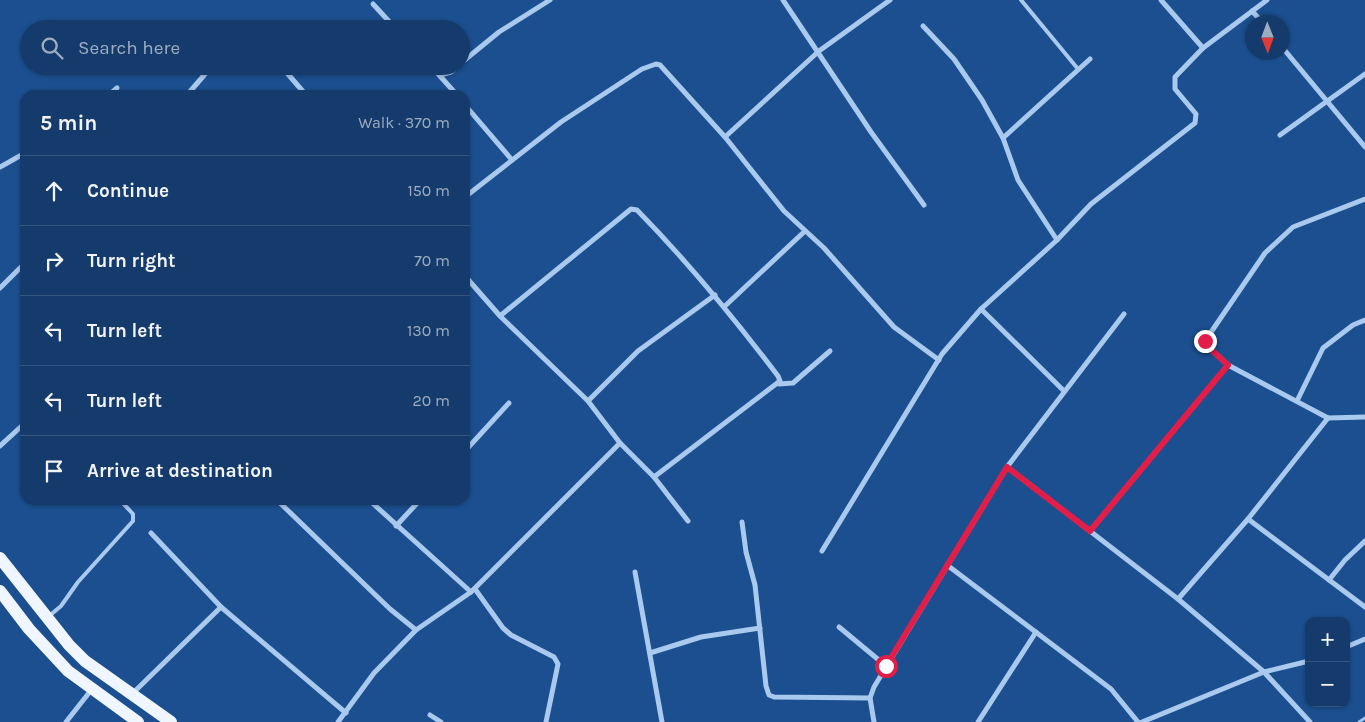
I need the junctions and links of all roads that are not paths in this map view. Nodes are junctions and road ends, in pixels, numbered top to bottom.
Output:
1 (550, 0) edge
2 (783, 0) edge
3 (890, 0) edge
4 (1021, 0) edge
5 (1161, 0) edge
6 (1267, 0) edge
7 (373, 4) dead end
8 (1252, 11) junction
9 (1256, 15) edge
10 (388, 20) edge
11 (923, 26) dead end
12 (1203, 48) junction
13 (819, 51) junction
14 (470, 56) edge
15 (1290, 56) edge
16 (1090, 59) dead end
17 (1078, 69) junction
18 (1365, 74) edge
19 (204, 75) edge
20 (289, 75) edge
21 (440, 75) edge
22 (450, 75) edge
23 (448, 85) junction
24 (117, 88) dead end
25 (115, 90) edge
26 (191, 90) edge
27 (302, 90) edge
28 (452, 90) edge
29 (1328, 101) junction
30 (470, 111) edge
31 (1280, 135) dead end
32 (725, 137) junction
33 (1003, 138) junction
34 (1365, 148) edge
35 (20, 156) edge
36 (512, 160) junction
37 (0, 167) edge
38 (470, 193) edge
39 (1365, 199) edge
40 (924, 205) dead end
41 (805, 231) junction
42 (1057, 240) junction
43 (20, 268) edge
44 (0, 279) edge
45 (470, 285) edge
46 (3, 287) edge
47 (715, 295) junction
48 (725, 306) junction
49 (982, 309) junction
50 (1124, 314) dead end
51 (500, 316) junction
52 (1365, 320) edge
53 (830, 351) dead end
54 (939, 360) junction
55 (1228, 365) junction
56 (779, 384) junction
57 (1064, 391) junction
58 (588, 401) junction
59 (1297, 401) junction
60 (509, 403) dead end
61 (1365, 417) edge
62 (1328, 418) junction
63 (20, 428) edge
64 (620, 443) junction
65 (0, 446) edge
66 (470, 446) edge
67 (1007, 467) junction
68 (654, 477) junction
69 (125, 505) edge
70 (282, 505) edge
71 (374, 505) edge
72 (415, 505) edge
73 (1248, 519) junction
74 (688, 521) dead end
75 (742, 522) dead end
76 (396, 526) junction
77 (1090, 531) junction
78 (152, 533) dead end
79 (1365, 541) edge
80 (822, 551) dead end
81 (0, 558) edge
82 (946, 565) junction
83 (635, 572) dead end
84 (1329, 580) junction
85 (473, 590) junction
86 (0, 591) edge
87 (1178, 599) junction
88 (222, 607) junction
89 (1365, 607) edge
90 (47, 618) junction
91 (839, 627) dead end
92 (760, 628) junction
93 (416, 630) junction
94 (1036, 632) junction
95 (1365, 639) edge
96 (1350, 645) edge
97 (650, 653) junction
98 (1305, 662) edge
99 (886, 666) junction
100 (1264, 672) junction
101 (92, 689) junction
102 (131, 695) junction
103 (870, 698) junction
104 (346, 713) junction
105 (430, 715) dead end
106 (66, 722) edge
107 (138, 722) edge
108 (171, 722) edge
109 (338, 722) edge
110 (441, 722) edge
111 (546, 722) edge
112 (662, 722) edge
113 (874, 722) edge
114 (978, 722) edge
115 (1138, 722) edge
116 (1142, 722) edge
117 (1310, 722) edge

1 - 14 street
2 - 13 street
3 - 13 street
4 - 17 lane
5 - 12 street
6 - 8 street
7 - 10 street
8 - 9 street
8 - 12 street
11 - 33 street
12 - 42 street
13 - 32 street
13 - 40 street
15 - 29 street
16 - 17 street
17 - 33 street
18 - 29 street
19 - 26 street
20 - 27 street
21 - 23 street
22 - 23 street
23 - 28 street
24 - 25 street
29 - 31 street
29 - 34 street
30 - 36 street
32 - 36 street
32 - 41 street
33 - 42 street
35 - 37 street
36 - 38 street
39 - 55 street
41 - 48 street
41 - 54 street
42 - 49 street
43 - 46 street
44 - 46 street
45 - 51 street
47 - 48 street
47 - 51 street
47 - 58 street
48 - 56 street
49 - 54 street
49 - 57 street
50 - 57 street
51 - 58 street
52 - 59 street
53 - 56 street
54 - 80 street
55 - 59 street
55 - 77 street
56 - 68 street
57 - 67 street
58 - 64 street
59 - 62 street
60 - 66 street
61 - 62 street
62 - 73 street
63 - 65 street
64 - 68 street
64 - 85 street
67 - 77 street
67 - 82 street
68 - 74 street
69 - 90 lane
70 - 93 street
71 - 76 street
72 - 76 street
73 - 84 street
73 - 87 street
75 - 92 street
76 - 85 street
77 - 87 street
78 - 88 street
79 - 84 street
81 - 90 main road
82 - 94 street
82 - 99 street
83 - 97 street
84 - 89 street
85 - 93 street
85 - 111 street
86 - 101 main road
87 - 100 street
88 - 102 street
88 - 104 street
90 - 102 main road
91 - 99 street
92 - 97 street
92 - 103 street
93 - 104 street
94 - 114 street
94 - 115 street
95 - 96 street
97 - 112 street
98 - 100 street
99 - 103 street
100 - 116 street
100 - 117 street
101 - 106 street
101 - 107 main road
102 - 108 main road
103 - 113 street
104 - 109 street
105 - 110 street

